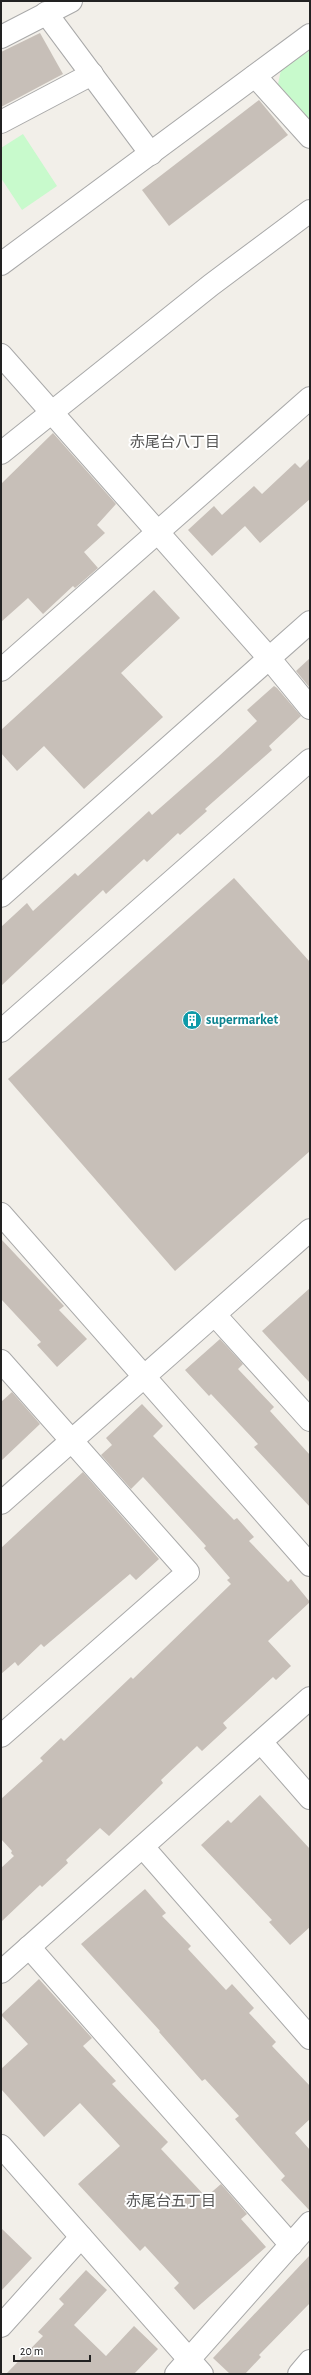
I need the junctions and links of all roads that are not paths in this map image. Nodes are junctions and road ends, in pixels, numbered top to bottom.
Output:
1 (71, 1) edge
2 (46, 13) junction
3 (310, 35) edge
4 (1, 37) edge
5 (92, 74) junction
6 (255, 76) junction
7 (1, 122) edge
8 (310, 137) edge
9 (151, 154) junction
10 (310, 211) edge
11 (1, 264) edge
12 (1, 355) edge
13 (310, 398) edge
14 (52, 414) junction
15 (1, 453) edge
16 (156, 533) junction
17 (310, 622) edge
18 (269, 658) junction
19 (1, 670) edge
20 (310, 708) edge
21 (310, 760) edge
22 (1, 896) edge
23 (1, 1031) edge
24 (1, 1214) edge
25 (310, 1230) edge
26 (215, 1315) junction
27 (1, 1362) edge
28 (144, 1376) junction
29 (310, 1420) edge
30 (71, 1441) junction
31 (1, 1503) edge
32 (310, 1565) edge
33 (310, 1698) edge
34 (1, 1736) edge
35 (261, 1742) junction
36 (310, 1798) edge
37 (143, 1847) junction
38 (29, 1947) junction
39 (1, 1972) edge
40 (310, 2038) edge
41 (1, 2146) edge
42 (310, 2223) edge
43 (81, 2237) junction
44 (291, 2245) junction
45 (1, 2326) edge
46 (310, 2361) edge
47 (189, 2369) edge
48 (299, 2374) edge

1 - 2 street
2 - 4 street
2 - 5 street
3 - 6 street
5 - 7 street
5 - 9 street
6 - 8 street
6 - 9 street
9 - 11 street
10 - 14 street
12 - 14 street
13 - 16 street
14 - 15 street
14 - 16 street
16 - 18 street
16 - 19 street
17 - 18 street
18 - 20 street
18 - 22 street
21 - 23 street
24 - 28 street
25 - 26 street
26 - 28 street
26 - 29 street
27 - 30 street
28 - 30 street
28 - 32 street
30 - 31 street
30 - 34 street
33 - 35 street
35 - 36 street
35 - 37 street
37 - 38 street
37 - 40 street
38 - 39 street
38 - 44 street
41 - 43 street
42 - 44 street
43 - 45 street
43 - 47 street
44 - 47 street
46 - 48 street

